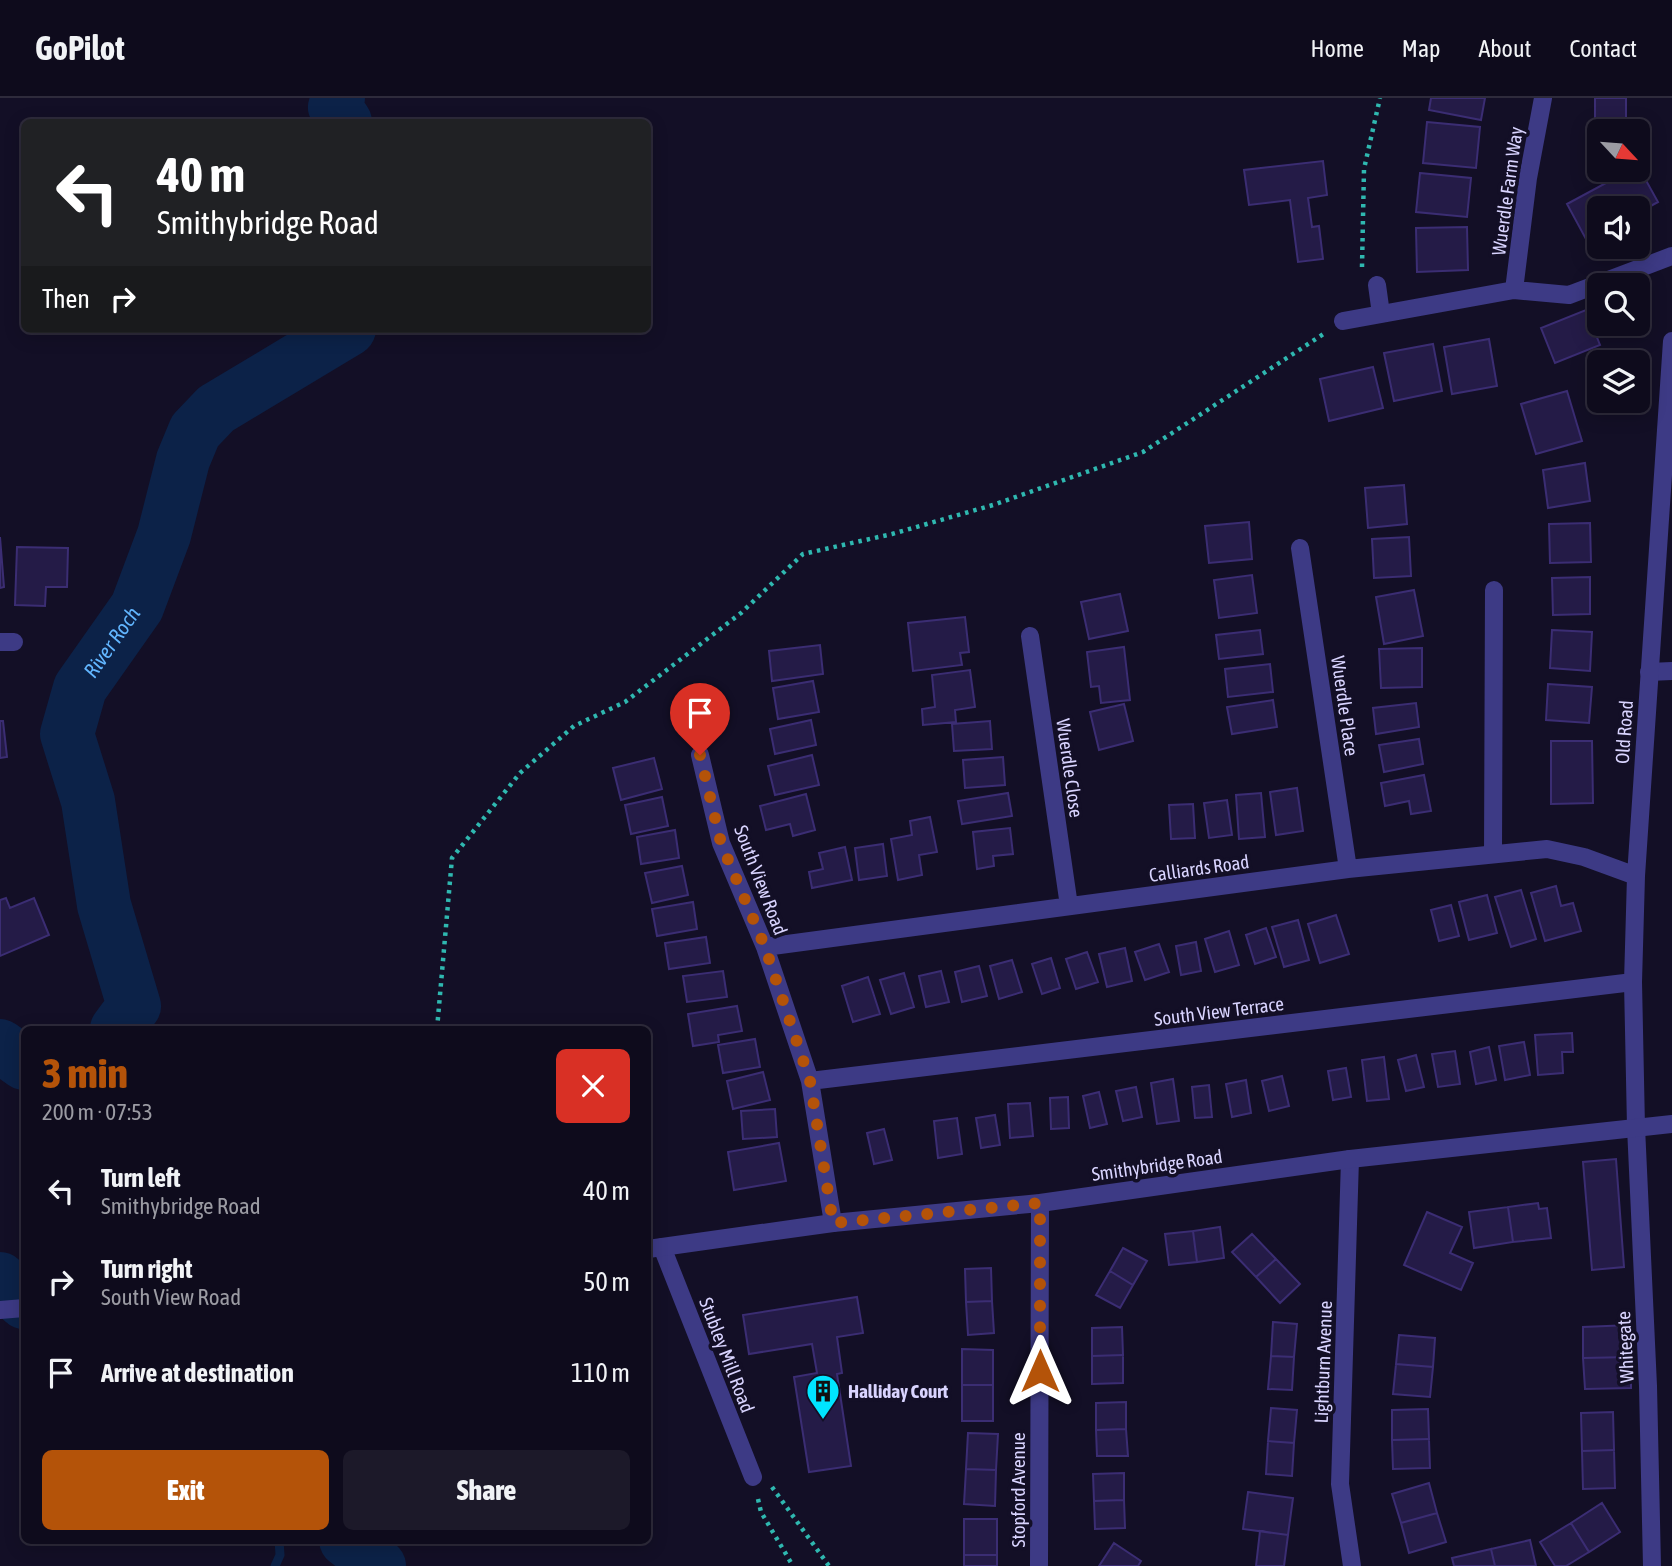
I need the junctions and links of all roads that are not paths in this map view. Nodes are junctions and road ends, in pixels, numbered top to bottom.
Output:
1 (1543, 98) edge
2 (1672, 256) edge
3 (1377, 285) road end
4 (1514, 290) junction
5 (1381, 314) junction
6 (1343, 321) road end
7 (1672, 341) edge
8 (1300, 548) dead end
9 (1494, 590) dead end
10 (1030, 636) dead end
11 (1672, 671) edge
12 (1649, 672) junction
13 (700, 755) dead end
14 (1493, 853) junction
15 (1348, 869) junction
16 (1636, 876) junction
17 (1069, 906) junction
18 (765, 947) junction
19 (1633, 982) junction
20 (810, 1081) junction
21 (1672, 1124) edge
22 (1636, 1127) junction
23 (1350, 1159) junction
24 (1040, 1203) junction
25 (833, 1223) junction
26 (655, 1248) edge
27 (21, 1308) edge
28 (0, 1310) edge
29 (761, 1480) road end
30 (1039, 1566) edge
31 (1352, 1566) edge
32 (1652, 1566) edge

1 - 4 street, Wuerdle Farm Way
2 - 4 street
3 - 5 street
4 - 5 street
5 - 6 street
7 - 12 street, Old Road
8 - 15 street, Wuerdle Place
9 - 14 street
10 - 17 street, Wuerdle Close
11 - 12 street
12 - 16 street, Old Road
13 - 18 street, South View Road
14 - 15 street, Calliards Road
14 - 16 street, Calliards Road
15 - 17 street, Calliards Road
16 - 19 street, Old Road
17 - 18 street, Calliards Road
18 - 20 street, South View Road
19 - 20 street, South View Terrace
19 - 22 street, Old Road
20 - 25 street, South View Road
21 - 22 street, Smithybridge Road
22 - 23 street, Smithybridge Road
22 - 32 street, Whitegate
23 - 24 street, Smithybridge Road
23 - 31 street, Lightburn Avenue
24 - 25 street, Smithybridge Road
24 - 30 street, Stopford Avenue
25 - 26 street, Smithybridge Road
26 - 29 street, Stubley Mill Road
27 - 28 street

